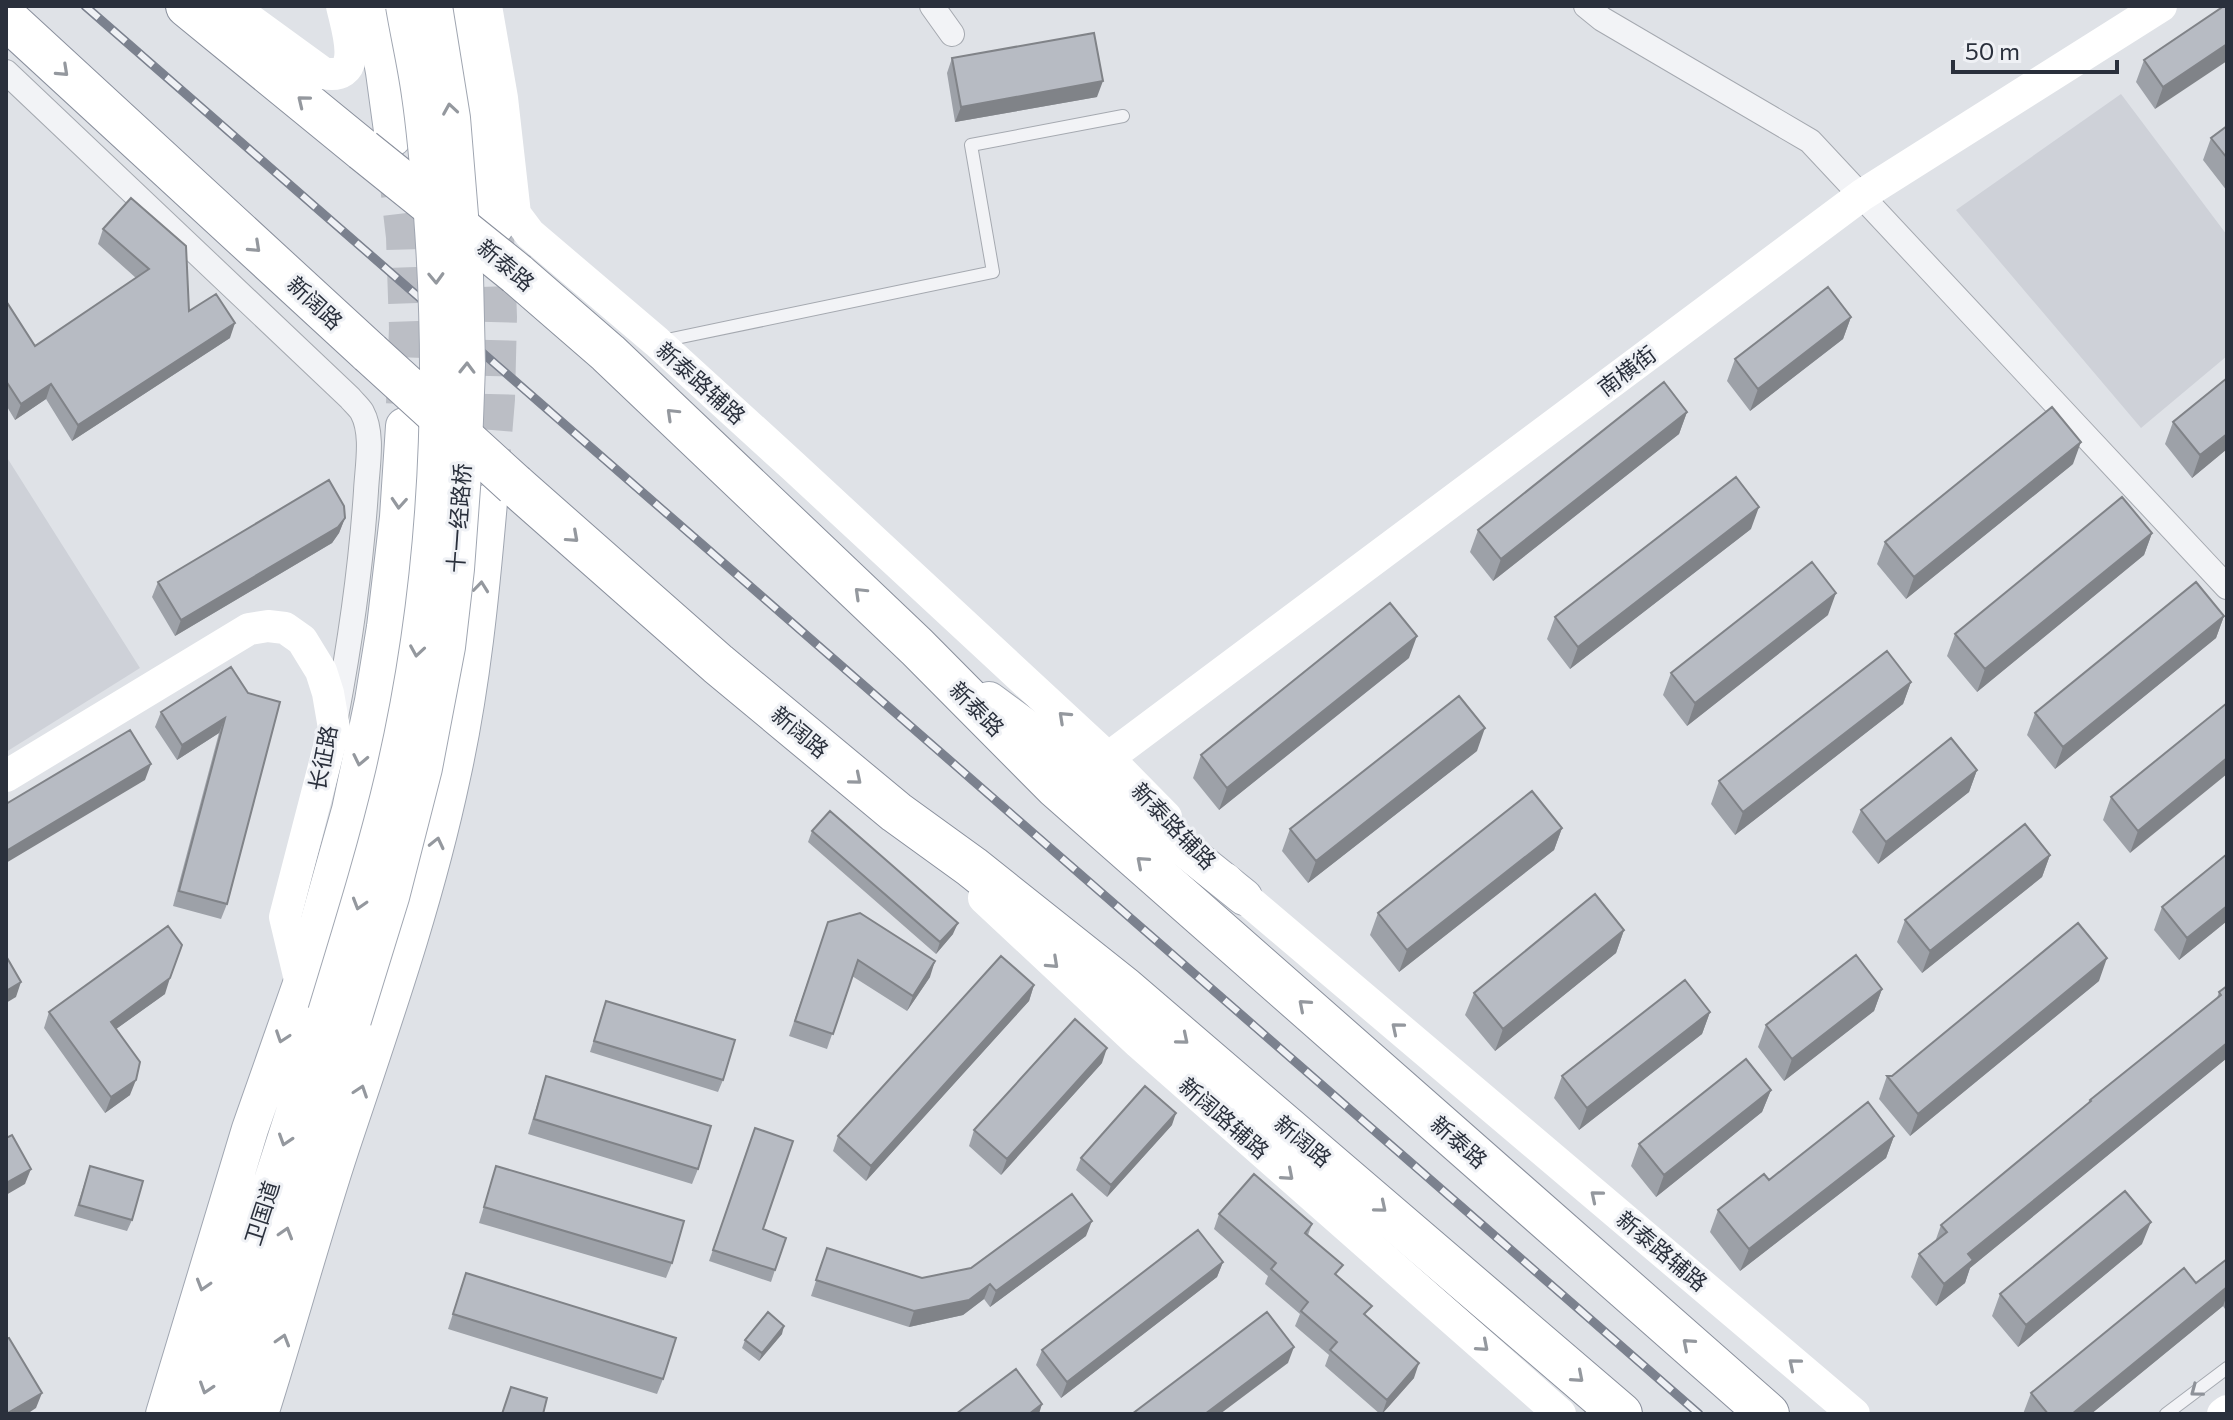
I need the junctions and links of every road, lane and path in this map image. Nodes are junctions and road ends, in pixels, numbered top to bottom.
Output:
1 (187, 6) edge
2 (231, 6) edge
3 (342, 6) edge
4 (372, 6) edge
5 (404, 6) edge
6 (434, 6) edge
7 (466, 6) edge
8 (486, 6) edge
9 (932, 6) edge
10 (1586, 6) edge
11 (2161, 6) edge
12 (6, 18) edge
13 (952, 34) dead end
14 (6, 72) edge
15 (1123, 116) dead end
16 (378, 144) junction
17 (1862, 195) junction
18 (506, 220) junction
19 (657, 342) junction
20 (404, 426) tunnel mouth
21 (502, 494) junction
22 (2227, 587) edge
23 (917, 647) junction
24 (334, 728) junction
25 (1108, 758) junction
26 (6, 776) edge
27 (896, 812) junction
28 (1244, 897) junction
29 (301, 984) junction
30 (388, 1010) junction
31 (340, 1017) junction
32 (2227, 1368) edge
33 (164, 1414) edge
34 (197, 1414) edge
35 (229, 1414) edge
36 (260, 1414) edge
37 (1560, 1414) edge
38 (1621, 1414) edge
39 (1768, 1414) edge
40 (1854, 1414) edge
41 (2166, 1414) edge

16 -> 1 highway, 新泰路
2 - 3 street
4 - 16 main road
5 -> 31 main road, 十一经路桥, bridge
31 -> 6 main road, 十一经路桥, bridge
7 - 18 main road
8 - 18 street
9 - 13 street
10 - 17 street
11 - 17 street, 南横街
12 -> 21 highway, 新阔路, bridge
14 - 24 street
15 - 19 lane
23 -> 16 highway, 新泰路, bridge
17 - 22 street
17 - 25 street, 南横街
18 - 19 street, 新泰路辅路
25 -> 19 street, 新泰路辅路
20 -> 29 main road
21 -> 27 highway, 新阔路
30 -> 21 main road
23 - 28 main road
39 -> 23 highway, 新泰路
24 - 26 street, 长征路
24 - 29 street, 长征路
25 - 28 street, 新泰路辅路
27 -> 37 street, 新阔路辅路
27 -> 38 highway, 新阔路
40 -> 28 street, 新泰路辅路
29 - 30 street
29 -> 33 main road
36 -> 30 main road
31 -> 34 main road, 卫国道
35 -> 31 main road, 卫国道
32 -> 41 lane

